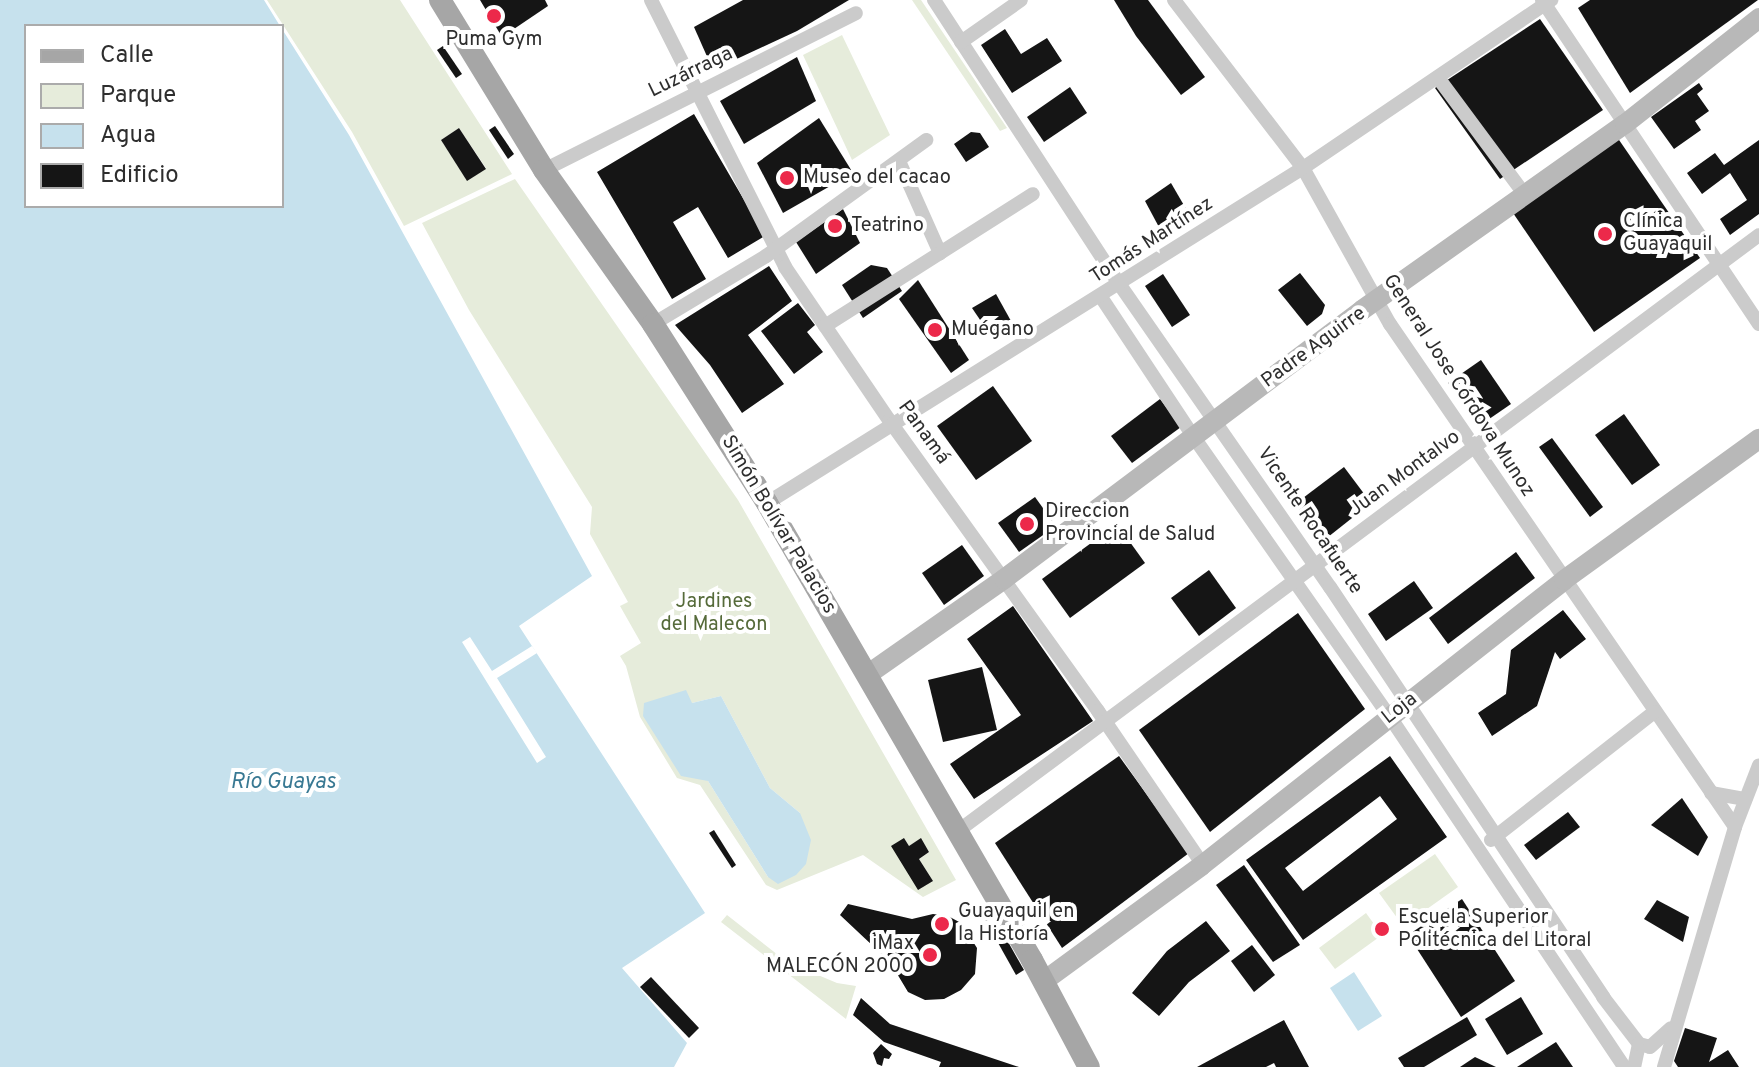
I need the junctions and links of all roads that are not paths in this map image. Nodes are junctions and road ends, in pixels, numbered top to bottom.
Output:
1 (651, 0) edge
2 (934, 0) edge
3 (1021, 0) edge
4 (1174, 0) edge
5 (444, 1) edge
6 (1546, 1) edge
7 (856, 13) dead end
8 (1757, 23) edge
9 (961, 42) junction
10 (1439, 79) junction
11 (698, 91) junction
12 (1625, 124) junction
13 (926, 140) dead end
14 (899, 161) junction
15 (1303, 168) junction
16 (544, 170) junction
17 (1033, 194) dead end
18 (1526, 196) junction
19 (1759, 235) edge
20 (775, 250) junction
21 (940, 253) junction
22 (1719, 267) junction
23 (1120, 285) junction
24 (1101, 297) junction
25 (1376, 302) junction
26 (653, 324) junction
27 (1759, 324) edge
28 (825, 326) junction
29 (1217, 419) junction
30 (893, 426) junction
31 (1193, 436) junction
32 (1759, 439) edge
33 (1473, 449) junction
34 (767, 503) junction
35 (1316, 565) junction
36 (1004, 579) junction
37 (1564, 580) junction
38 (1295, 581) junction
39 (867, 675) junction
40 (1409, 703) junction
41 (1654, 712) junction
42 (1390, 717) junction
43 (1105, 722) junction
44 (1759, 765) edge
45 (1711, 793) junction
46 (1745, 799) junction
47 (1735, 827) junction
48 (958, 831) junction
49 (1498, 834) junction
50 (1479, 848) junction
51 (1203, 865) junction
52 (1044, 981) junction
53 (1568, 982) junction
54 (1603, 997) junction
55 (1674, 1025) junction
56 (1639, 1044) junction
57 (1089, 1067) edge
58 (1624, 1067) edge
59 (1634, 1067) edge
60 (1664, 1067) edge

1 - 11 street, Panamá
2 - 9 street, Vicente Rocafuerte
3 - 9 street
4 - 15 street, General Jose Córdova Munoz
5 - 16 main road, Simón Bolívar Palacios
6 - 10 street, Tomás Martínez
6 - 12 street
7 - 11 street, Luzárraga
8 - 12 main road, Padre Aguirre
9 - 23 street, Vicente Rocafuerte
10 - 15 street, Tomás Martínez
10 - 18 street
11 - 16 street, Luzárraga
11 - 20 street, Panamá
12 - 18 main road, Padre Aguirre
12 - 22 street
13 - 14 street
14 - 20 street
14 - 21 street
15 - 23 street, Tomás Martínez
15 - 25 street, General Jose Córdova Munoz
16 - 26 main road, Simón Bolívar Palacios
17 - 21 street
18 - 25 main road, Padre Aguirre
19 - 22 street, Juan Montalvo
20 - 26 street
20 - 28 street, Panamá
21 - 28 street
22 - 27 street
22 - 33 street, Juan Montalvo
23 - 24 street, Tomás Martínez
23 - 29 street, Vicente Rocafuerte
24 - 30 street, Tomás Martínez
24 - 31 street
25 - 29 main road, Padre Aguirre
25 - 33 street, General Jose Córdova Munoz
26 - 34 main road, Simón Bolívar Palacios
28 - 30 street, Panamá
29 - 31 main road, Padre Aguirre
29 - 35 street, Vicente Rocafuerte
30 - 34 street, Tomás Martínez
30 - 36 street, Panamá
31 - 36 main road, Padre Aguirre
31 - 38 street
32 - 37 main road, Loja
33 - 35 street, Juan Montalvo
33 - 37 street, General Jose Córdova Munoz
34 - 39 main road, Simón Bolívar Palacios
35 - 38 street, Juan Montalvo
35 - 40 street, Vicente Rocafuerte
36 - 39 main road, Padre Aguirre
36 - 43 street, Panamá
37 - 40 main road, Loja
37 - 41 street, General Jose Córdova Munoz
38 - 42 street
38 - 43 street, Juan Montalvo
39 - 48 main road, Simón Bolívar Palacios
40 - 42 main road, Loja
40 - 49 street, Vicente Rocafuerte
41 - 45 street, General Jose Córdova Munoz
41 - 49 street
42 - 50 street
42 - 51 main road, Loja
43 - 48 street, Juan Montalvo
43 - 51 street, Panamá
44 - 46 street
45 - 46 street
45 - 47 street, General Jose Córdova Munoz
46 - 47 street
47 - 55 street
48 - 52 main road, Simón Bolívar Palacios
49 - 50 street
49 - 54 street, Vicente Rocafuerte
50 - 53 street
51 - 52 main road, Loja
52 - 57 main road, Simón Bolívar Palacios
53 - 54 street
53 - 58 street
54 - 56 street, Vicente Rocafuerte
55 - 56 street
55 - 60 street
56 - 59 street

